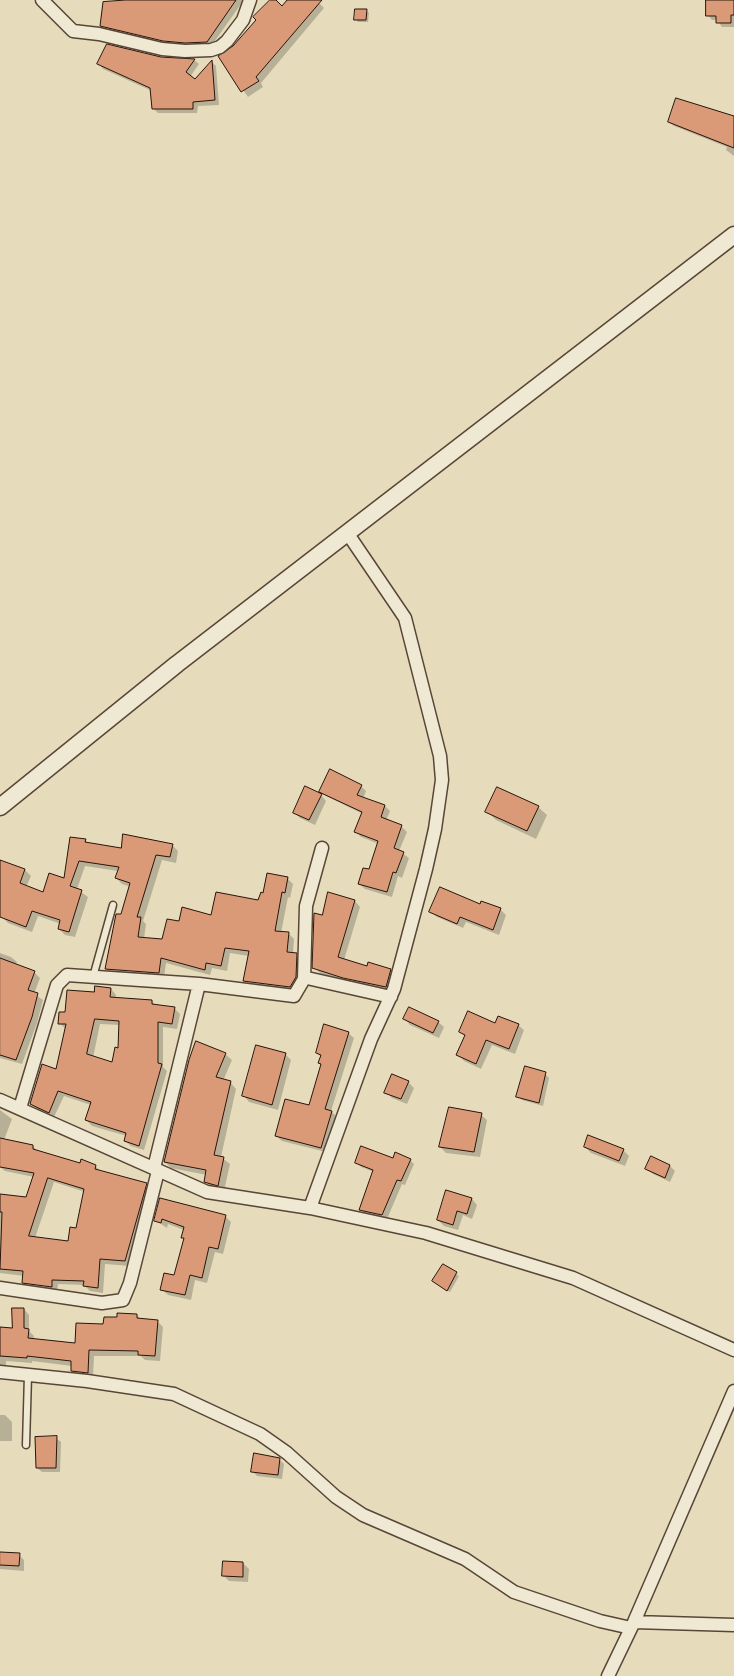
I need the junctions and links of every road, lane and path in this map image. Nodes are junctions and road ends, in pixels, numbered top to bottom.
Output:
1 (42, 0) edge
2 (250, 0) edge
3 (734, 235) edge
4 (348, 534) junction
5 (0, 807) edge
6 (322, 848) dead end
7 (113, 905) dead end
8 (93, 977) junction
9 (304, 979) junction
10 (198, 984) junction
11 (391, 997) junction
12 (0, 1100) edge
13 (20, 1108) junction
14 (156, 1170) junction
15 (310, 1208) junction
16 (0, 1288) edge
17 (734, 1350) edge
18 (0, 1372) edge
19 (28, 1375) junction
20 (734, 1391) edge
21 (26, 1445) dead end
22 (633, 1625) junction
23 (734, 1625) edge
24 (608, 1676) edge

1 - 2 street
3 - 4 street
4 - 5 street
4 - 11 street
6 - 9 street
7 - 8 lane
8 - 10 street
8 - 13 street
9 - 10 street
9 - 11 street
10 - 14 street
11 - 15 street
12 - 13 street
13 - 14 street
14 - 15 street
14 - 16 street
15 - 17 street
18 - 19 street
19 - 21 lane
19 - 22 street
20 - 22 street
22 - 23 street
22 - 24 street

